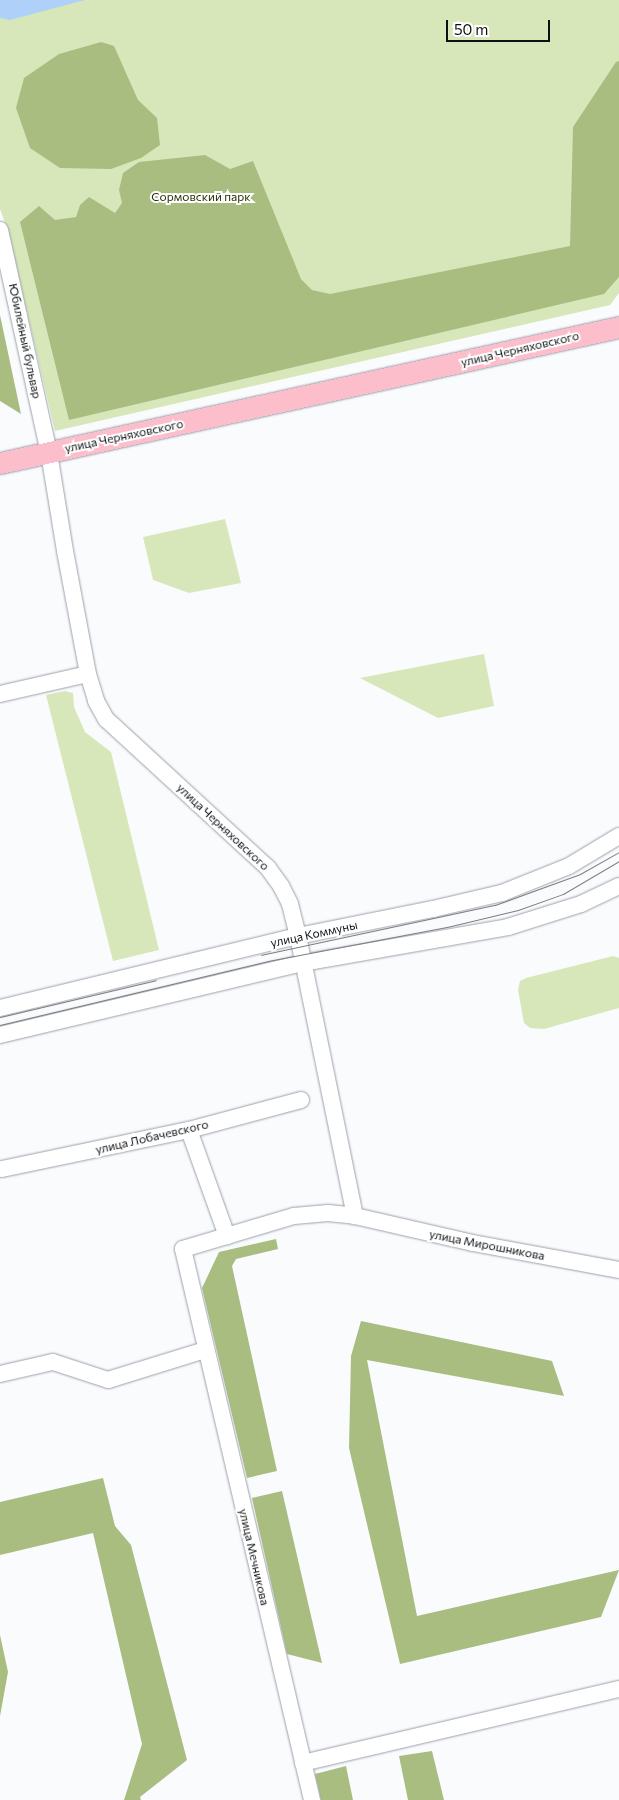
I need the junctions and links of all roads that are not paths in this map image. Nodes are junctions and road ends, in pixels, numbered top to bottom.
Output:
1 (0, 230) edge
2 (619, 327) edge
3 (49, 453) junction
4 (0, 463) edge
5 (88, 674) junction
6 (0, 694) edge
7 (619, 836) edge
8 (619, 886) edge
9 (298, 941) junction
10 (302, 963) junction
11 (0, 1008) edge
12 (0, 1035) edge
13 (301, 1100) dead end
14 (188, 1130) junction
15 (2, 1169) dead end
16 (355, 1216) junction
17 (227, 1236) junction
18 (619, 1270) edge
19 (205, 1350) junction
20 (0, 1374) edge
21 (619, 1689) edge
22 (303, 1764) junction
23 (312, 1800) edge

1 - 3 street, Юбилейный бульвар
2 - 3 main road, улица Черняховского
3 - 4 main road
3 - 5 street, улица Черняховского
5 - 6 street
5 - 9 street, улица Черняховского
7 - 9 street, улица Коммуны
8 - 10 street, улица Коммуны
9 - 10 street
9 - 11 street, улица Коммуны
10 - 12 street, улица Коммуны
10 - 16 street
13 - 14 street, улица Лобачевского
14 - 15 street, улица Лобачевского
14 - 17 street
16 - 17 street, улица Мечникова
16 - 18 street, улица Мирошникова
17 - 19 street, улица Мечникова
19 - 20 street
19 - 22 street, улица Мечникова
21 - 22 street
22 - 23 street, улица Мечникова

